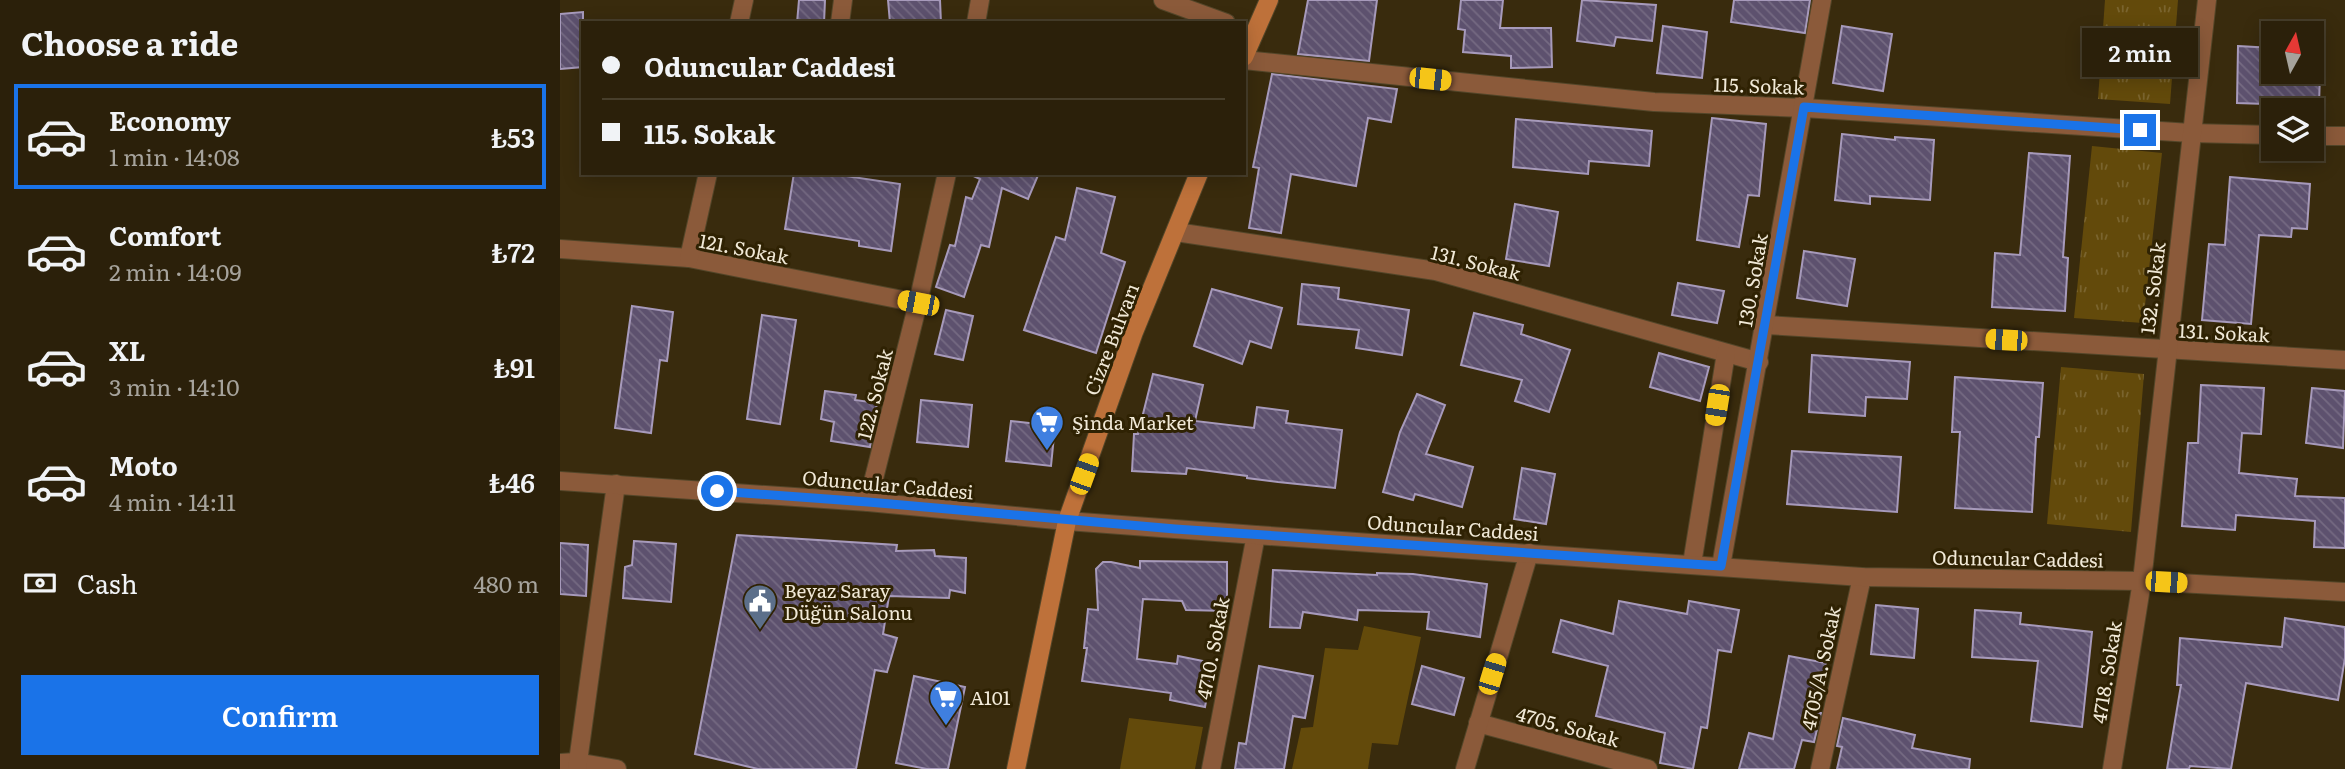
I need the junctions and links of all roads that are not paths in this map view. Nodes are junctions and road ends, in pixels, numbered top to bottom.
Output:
1 (744, 0) edge
2 (843, 0) edge
3 (980, 0) edge
4 (1163, 0) edge
5 (1269, 0) edge
6 (1822, 0) edge
7 (2207, 0) edge
8 (739, 21) edge
9 (840, 21) edge
10 (976, 21) edge
11 (1221, 21) edge
12 (1249, 31) edge
13 (1246, 58) edge
14 (1804, 107) junction
15 (2191, 134) junction
16 (2261, 135) edge
17 (2324, 136) edge
18 (2345, 136) edge
19 (708, 175) edge
20 (947, 175) edge
21 (1198, 175) edge
22 (1176, 232) junction
23 (560, 249) edge
24 (689, 258) junction
25 (918, 303) junction
26 (1766, 325) junction
27 (2166, 350) junction
28 (1726, 353) junction
29 (2345, 360) edge
30 (1759, 362) junction
31 (560, 481) edge
32 (616, 484) junction
33 (868, 502) junction
34 (1067, 521) junction
35 (1256, 535) junction
36 (1530, 553) junction
37 (1692, 564) junction
38 (1721, 566) junction
39 (1862, 576) junction
40 (2142, 581) junction
41 (2345, 592) edge
42 (1478, 723) junction
43 (571, 765) edge
44 (617, 769) edge
45 (1016, 769) edge
46 (1211, 769) edge
47 (1465, 769) edge
48 (1648, 769) edge
49 (1820, 769) edge
50 (2112, 769) edge

1 - 8 street
2 - 9 street
3 - 10 street
4 - 11 street
5 - 12 main road
6 - 14 street, 130. Sokak
7 - 15 street, 132. Sokak
13 - 14 street, 115. Sokak
14 - 15 street, 115. Sokak
14 - 26 street, 130. Sokak
15 - 16 street, 115. Sokak
15 - 27 street, 132. Sokak
17 - 18 street
19 - 24 street
20 - 25 street, 122. Sokak
21 - 22 main road, Cizre Bulvarı
22 - 28 street, 131. Sokak
22 - 34 main road, Cizre Bulvarı
23 - 24 street, 121. Sokak
24 - 25 street, 121. Sokak
25 - 33 street, 122. Sokak
26 - 27 street, 131. Sokak
26 - 30 street, 130. Sokak
27 - 29 street, 131. Sokak
27 - 40 street, 132. Sokak
28 - 30 street, 131. Sokak
28 - 37 street, 130. Sokak
30 - 38 street, 130. Sokak
31 - 32 street, Oduncular Caddesi
32 - 33 street, Oduncular Caddesi
32 - 43 street
33 - 34 street, Oduncular Caddesi
34 - 35 street, Oduncular Caddesi
34 - 45 main road, Cizre Bulvarı
35 - 36 street, Oduncular Caddesi
35 - 46 street, 4710. Sokak
36 - 37 street, Oduncular Caddesi
36 - 42 street
37 - 38 street, Oduncular Caddesi
38 - 39 street, Oduncular Caddesi
39 - 40 street, Oduncular Caddesi
39 - 49 street, 4705/A. Sokak
40 - 41 street, Oduncular Caddesi
40 - 50 street, 4718. Sokak
42 - 47 street
42 - 48 street, 4705. Sokak
43 - 44 street

